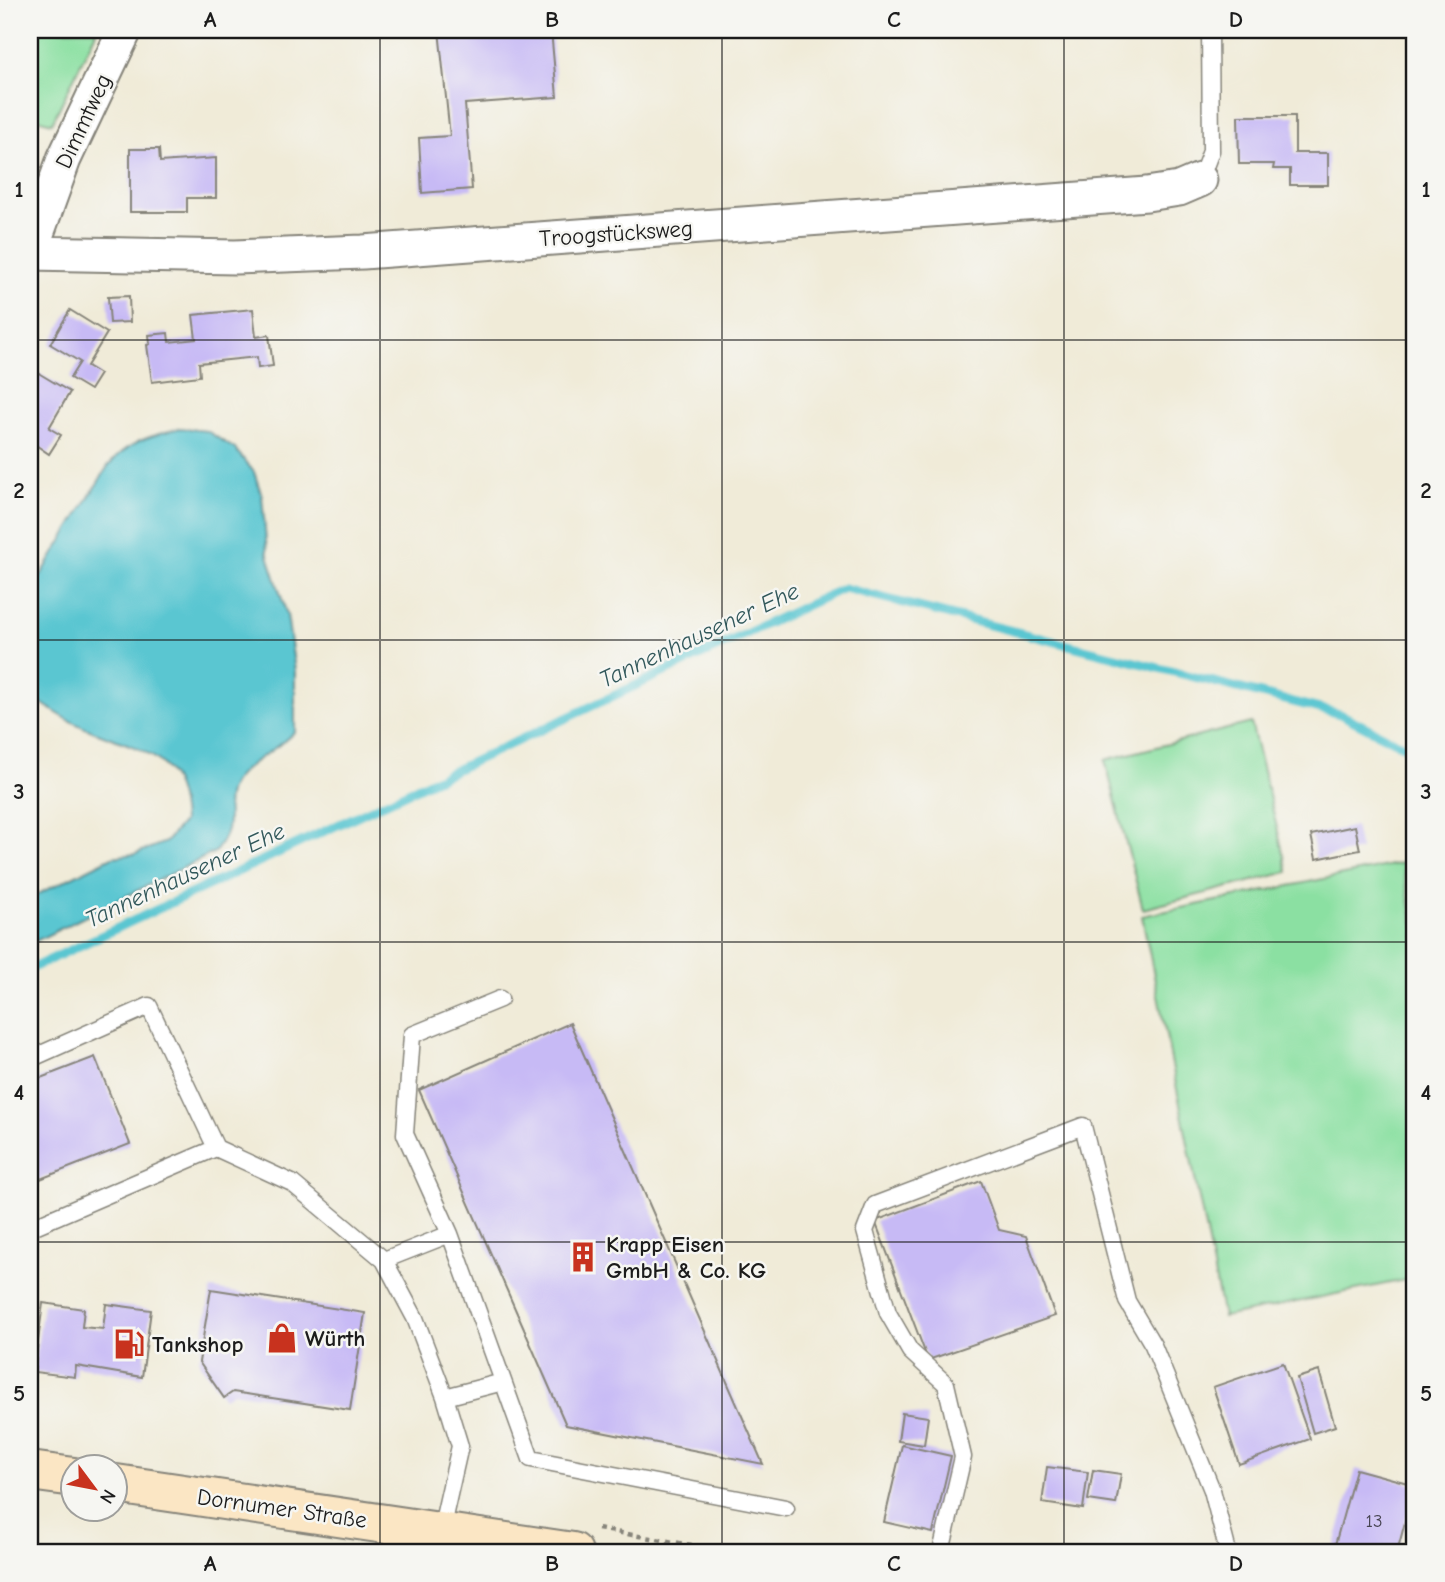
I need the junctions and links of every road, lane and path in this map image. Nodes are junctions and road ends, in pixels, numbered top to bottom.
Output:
1 (125, 30) edge
2 (1210, 30) edge
3 (1200, 180) joint
4 (30, 253) edge
5 (500, 999) dead end
6 (30, 1059) edge
7 (216, 1148) junction
8 (30, 1228) edge
9 (450, 1234) junction
10 (384, 1260) junction
11 (503, 1382) junction
12 (445, 1397) junction
13 (30, 1471) edge
14 (60, 1475) edge
15 (130, 1485) edge
16 (786, 1508) dead end
17 (441, 1530) junction
18 (573, 1552) edge
19 (941, 1552) edge
20 (1228, 1552) edge

1 - 4 street, Dimmtweg
2 - 3 lane
3 - 4 street, Troogstücksweg
5 - 9 lane
6 - 7 lane
7 - 8 lane
7 - 10 lane
9 - 10 lane
9 - 11 lane
10 - 12 lane
11 - 12 lane
11 - 16 lane
12 - 17 lane
13 - 14 main road
15 - 17 main road, Dornumer Straße
17 - 18 main road, Dornumer Straße
19 - 20 lane

